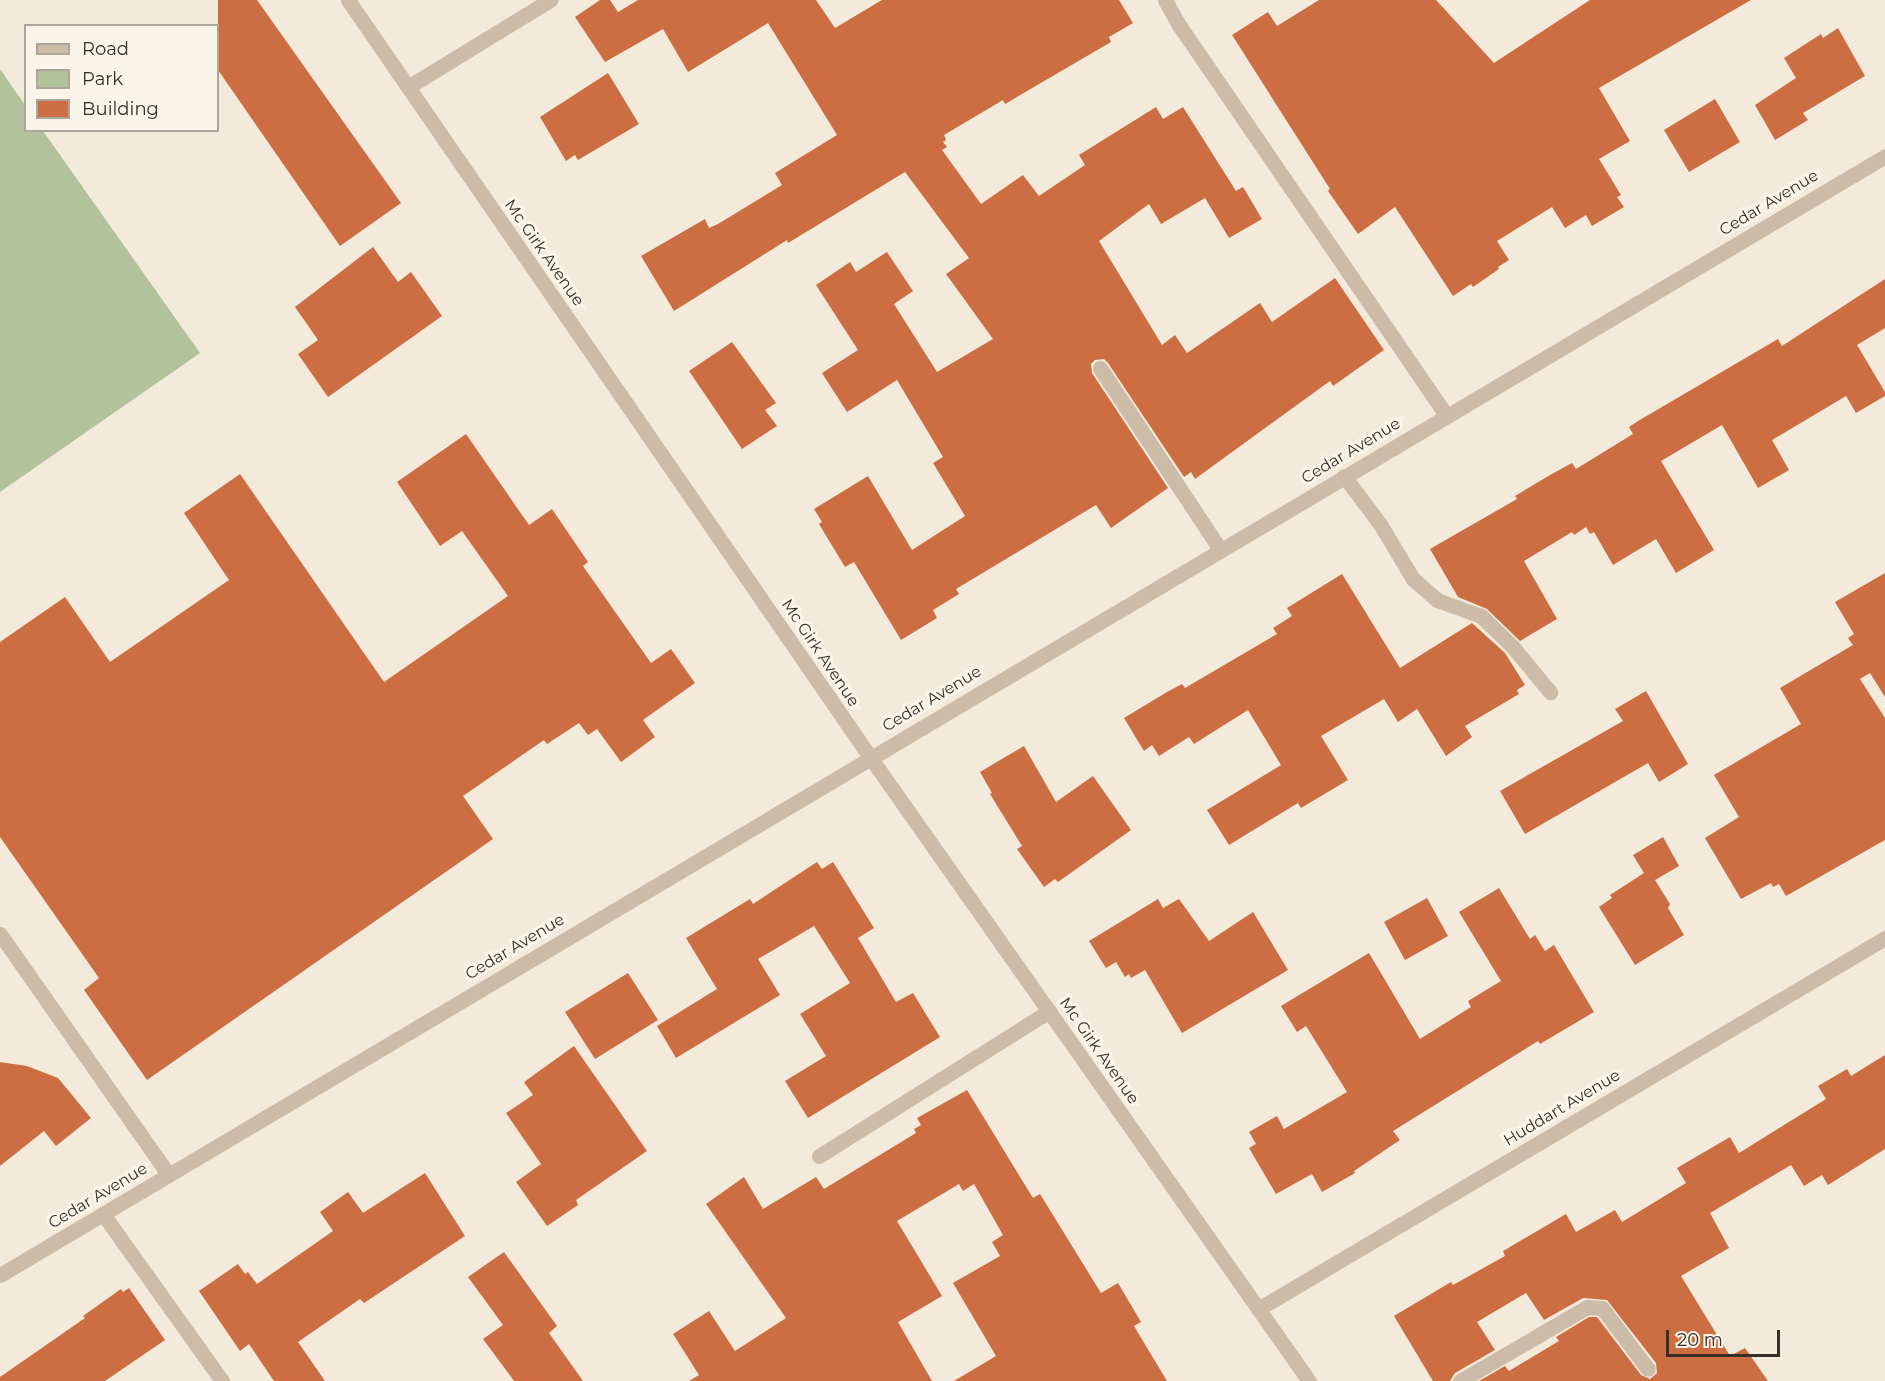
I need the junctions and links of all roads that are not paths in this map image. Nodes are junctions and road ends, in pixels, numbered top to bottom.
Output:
1 (348, 0) edge
2 (550, 0) edge
3 (1165, 0) edge
4 (408, 87) junction
5 (1885, 156) edge
6 (1100, 368) dead end
7 (1446, 415) junction
8 (1344, 476) junction
9 (1220, 549) junction
10 (1550, 692) dead end
11 (870, 757) junction
12 (0, 934) edge
13 (1885, 938) edge
14 (1049, 1011) junction
15 (819, 1156) dead end
16 (169, 1174) junction
17 (103, 1214) junction
18 (0, 1275) edge
19 (1258, 1309) junction
20 (1648, 1369) dead end
21 (222, 1381) edge
22 (1309, 1381) edge
23 (1460, 1381) edge

1 - 4 street, Mc Girk Avenue
2 - 4 street
3 - 7 street
4 - 11 street, Mc Girk Avenue
5 - 7 street, Cedar Avenue
6 - 9 street
7 - 8 street, Cedar Avenue
8 - 9 street, Cedar Avenue
8 - 10 street
9 - 11 street, Cedar Avenue
11 - 14 street, Mc Girk Avenue
11 - 16 street, Cedar Avenue
12 - 16 street
13 - 19 street, Huddart Avenue
14 - 15 street
14 - 19 street, Mc Girk Avenue
16 - 17 street, Cedar Avenue
17 - 18 street, Cedar Avenue
17 - 21 street
19 - 22 street, Mc Girk Avenue
20 - 23 street

